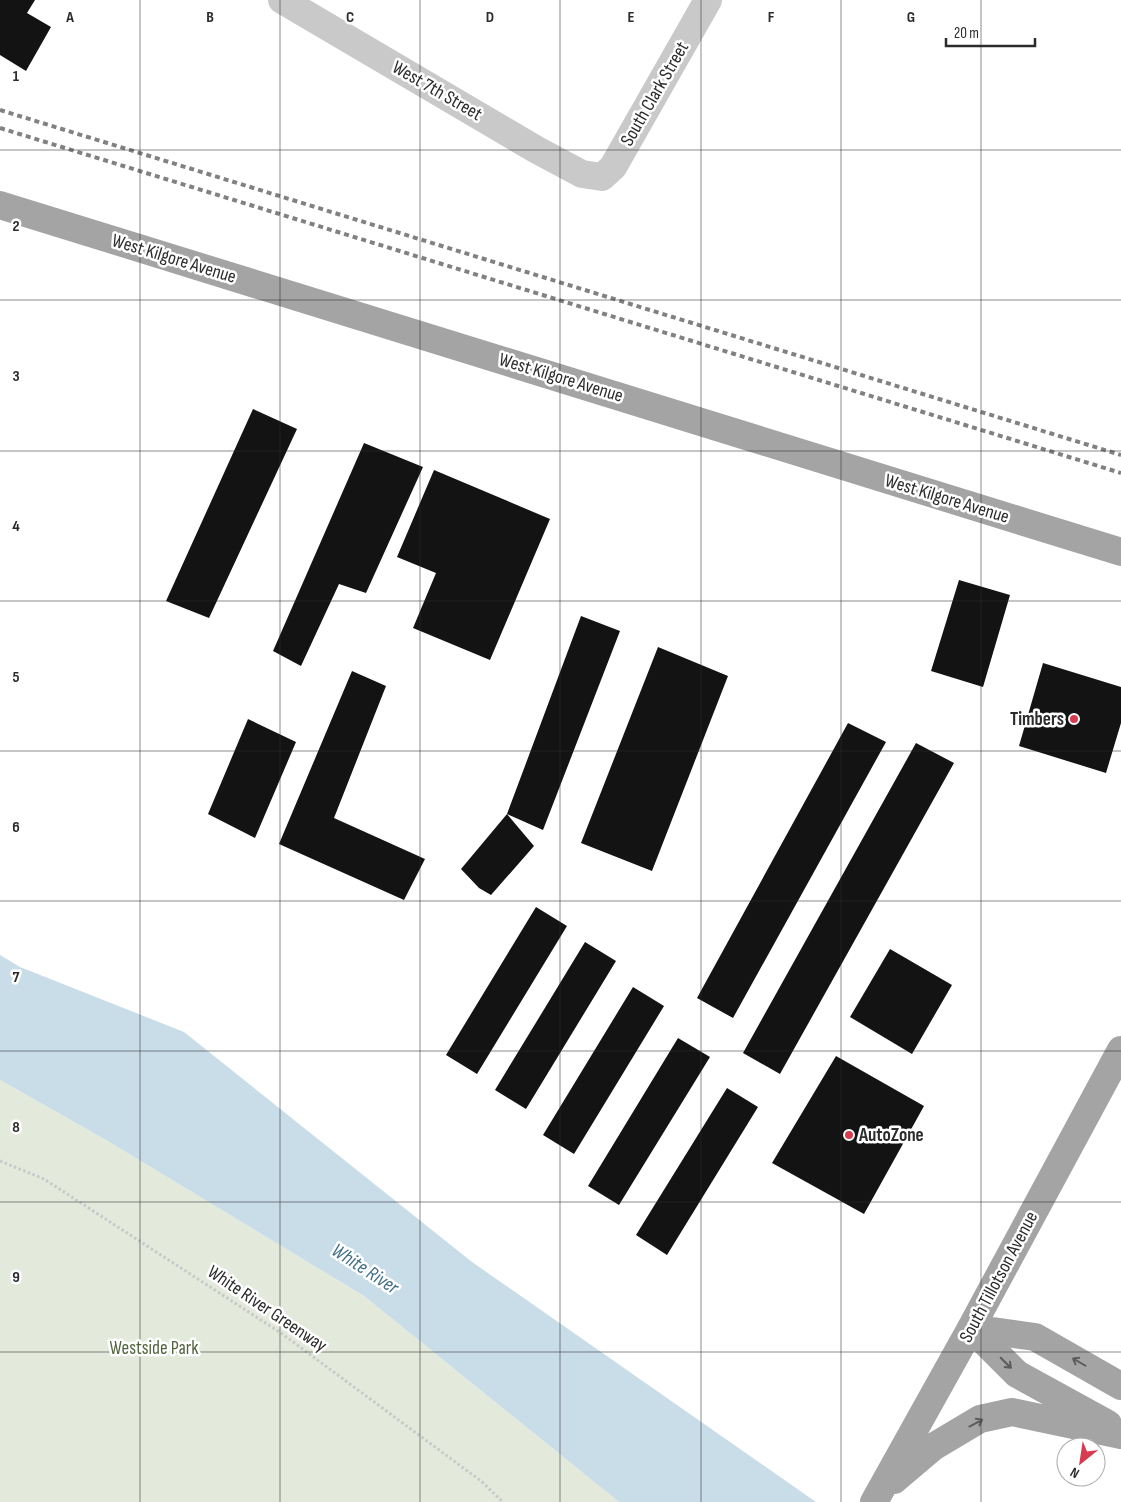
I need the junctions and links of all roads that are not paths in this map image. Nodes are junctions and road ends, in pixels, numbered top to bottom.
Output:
1 (282, 0) edge
2 (707, 0) edge
3 (593, 178) joint
4 (0, 205) edge
5 (1121, 552) edge
6 (1121, 1050) edge
7 (971, 1328) junction
8 (1121, 1386) edge
9 (1121, 1431) edge
10 (1121, 1435) edge
11 (923, 1441) junction
12 (877, 1497) edge

1 - 3 street, West 7th Street
2 - 3 street, South Clark Street
4 - 5 main road, West Kilgore Avenue
6 - 7 main road, South Tillotson Avenue
8 -> 7 main road
7 -> 9 main road
7 - 11 main road, South Tillotson Avenue
11 -> 10 main road
11 - 12 main road

